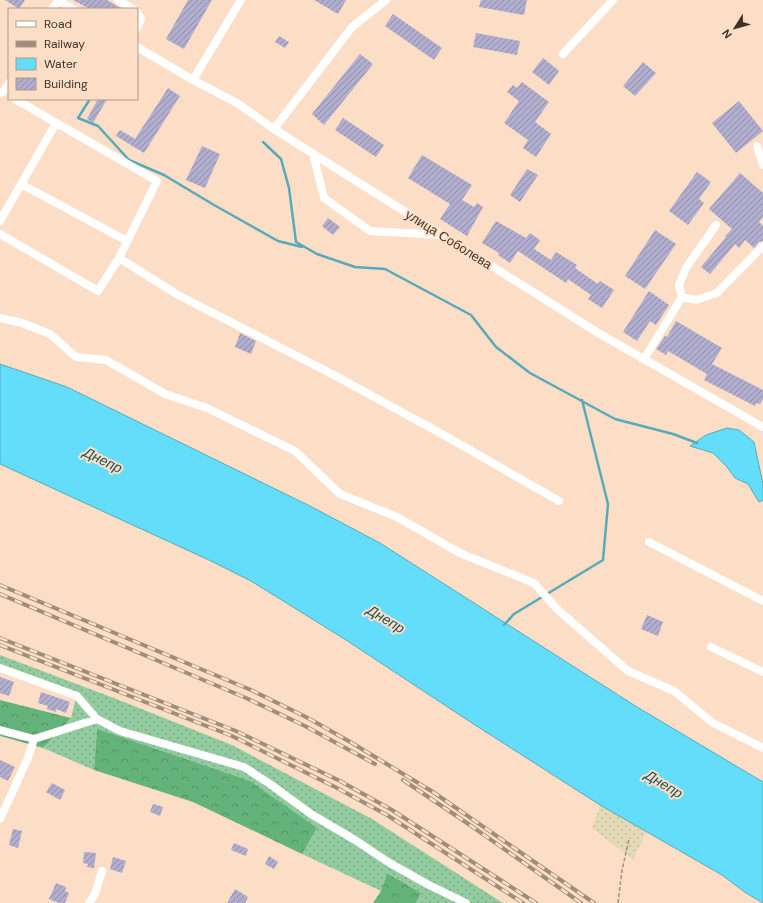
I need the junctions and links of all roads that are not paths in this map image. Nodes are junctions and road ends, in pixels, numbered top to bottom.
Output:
1 (58, 0) edge
2 (118, 0) edge
3 (241, 0) edge
4 (386, 0) edge
5 (613, 0) edge
6 (71, 8) edge
7 (132, 8) edge
8 (138, 14) edge
9 (138, 26) edge
10 (138, 48) edge
11 (563, 54) dead end
12 (193, 80) junction
13 (17, 100) edge
14 (56, 122) junction
15 (274, 129) junction
16 (756, 146) dead end
17 (313, 153) junction
18 (763, 165) edge
19 (21, 184) junction
20 (0, 221) edge
21 (716, 225) dead end
22 (0, 234) edge
23 (442, 235) junction
24 (127, 241) junction
25 (763, 246) edge
26 (118, 258) junction
27 (682, 297) junction
28 (0, 318) edge
29 (644, 359) junction
30 (763, 427) edge
31 (559, 501) dead end
32 (649, 542) dead end
33 (763, 601) edge
34 (711, 647) dead end
35 (0, 668) edge
36 (763, 672) edge
37 (97, 719) junction
38 (0, 730) edge
39 (34, 739) junction
40 (763, 748) edge
41 (0, 819) edge
42 (102, 871) dead end
43 (89, 903) edge
44 (466, 903) edge

1 - 6 street
2 - 7 street
3 - 12 street
4 - 15 street
5 - 11 street
8 - 9 street
10 - 12 street, улица Соболева
12 - 15 street, улица Соболева
13 - 14 street
14 - 19 street
14 - 24 street
15 - 17 street, улица Соболева
16 - 18 street
17 - 23 street, улица Соболева
17 - 23 street
19 - 20 street
19 - 24 street
21 - 27 street
22 - 26 street
23 - 29 street, улица Соболева
24 - 26 street
25 - 27 street
26 - 31 street
27 - 29 street
28 - 40 street
29 - 30 street, улица Соболева
32 - 33 street
34 - 36 street
35 - 37 street
37 - 39 street
37 - 44 street
38 - 39 street
39 - 41 street
42 - 43 street

